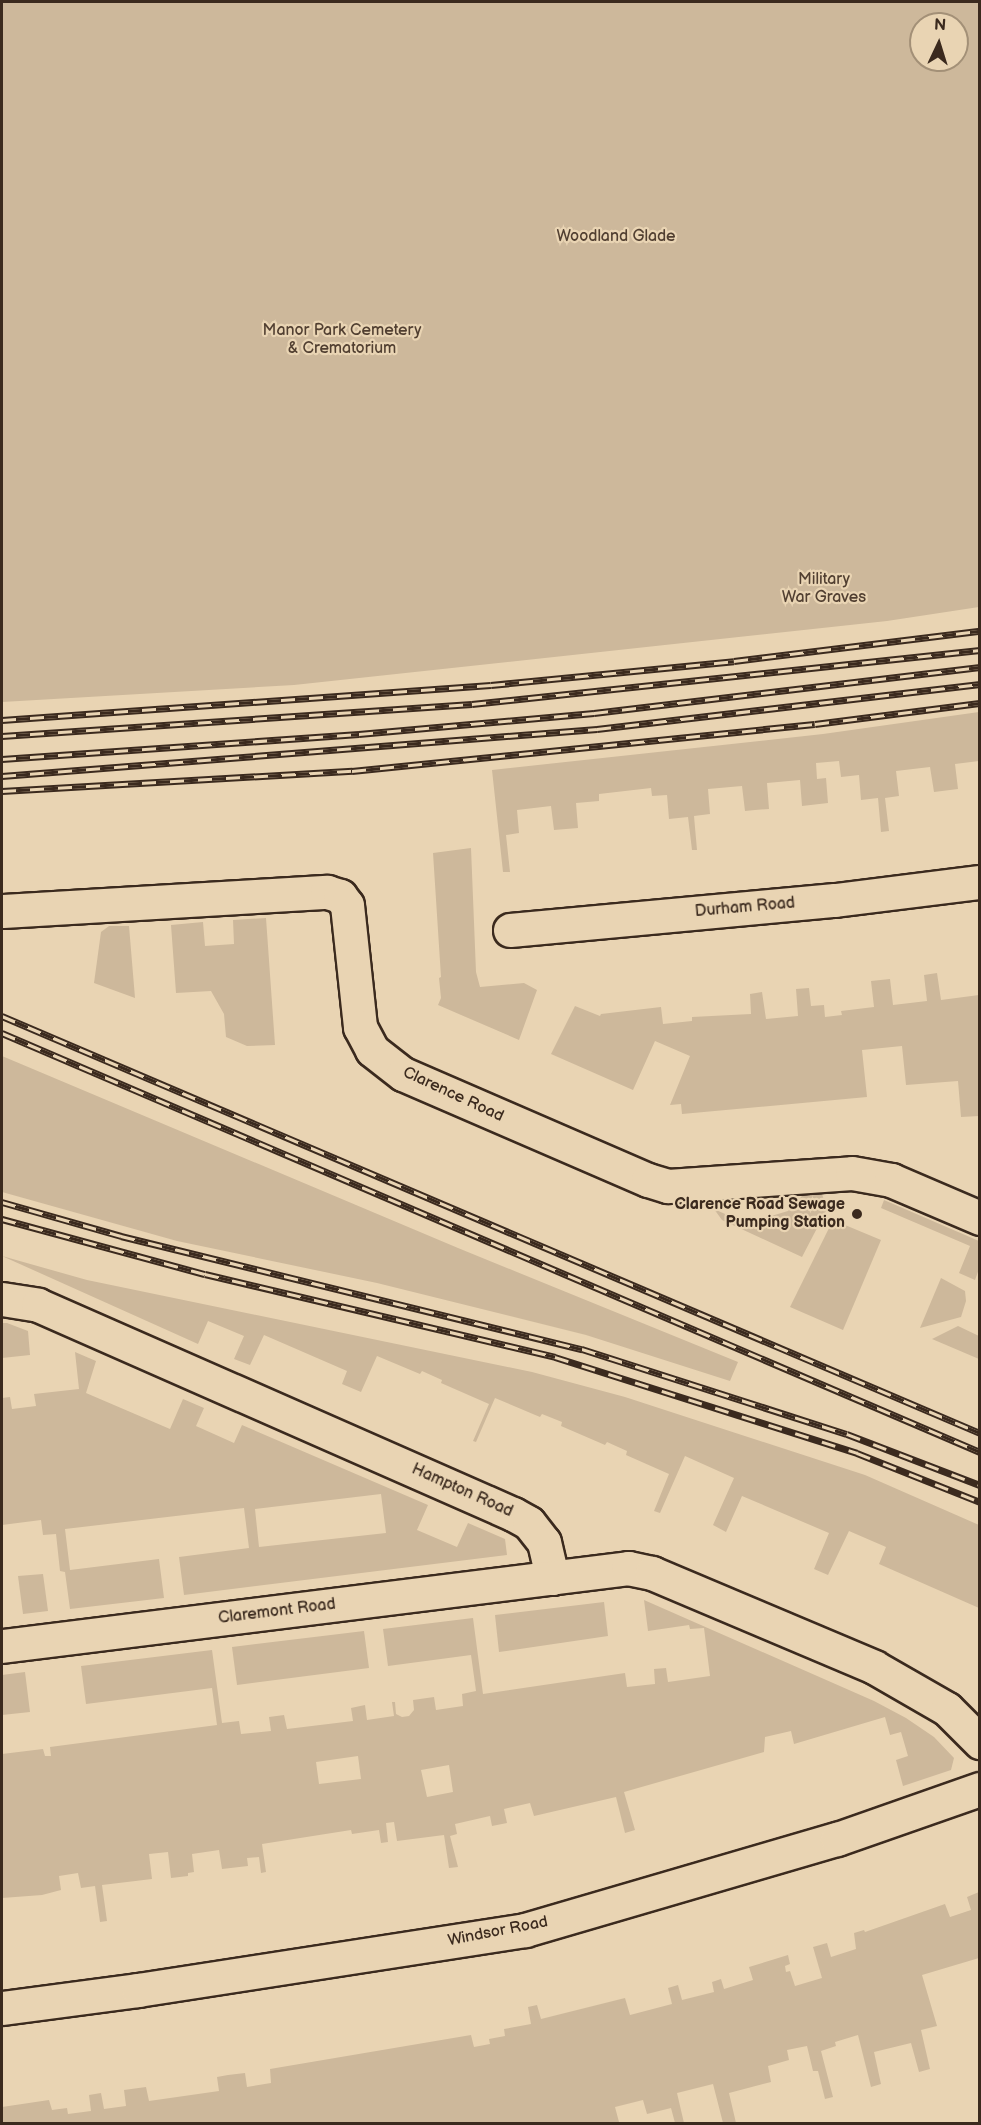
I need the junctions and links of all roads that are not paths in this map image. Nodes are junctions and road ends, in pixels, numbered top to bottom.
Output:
1 (980, 882) edge
2 (3, 910) dead end
3 (510, 930) dead end
4 (980, 1218) edge
5 (2, 1299) edge
6 (552, 1578) junction
7 (2, 1646) edge
8 (980, 1742) edge
9 (980, 1789) edge
10 (2, 2008) edge

1 - 3 street, Durham Road
2 - 4 street, Clarence Road
5 - 6 street, Hampton Road
6 - 7 street, Claremont Road
6 - 8 street
9 - 10 street, Windsor Road

